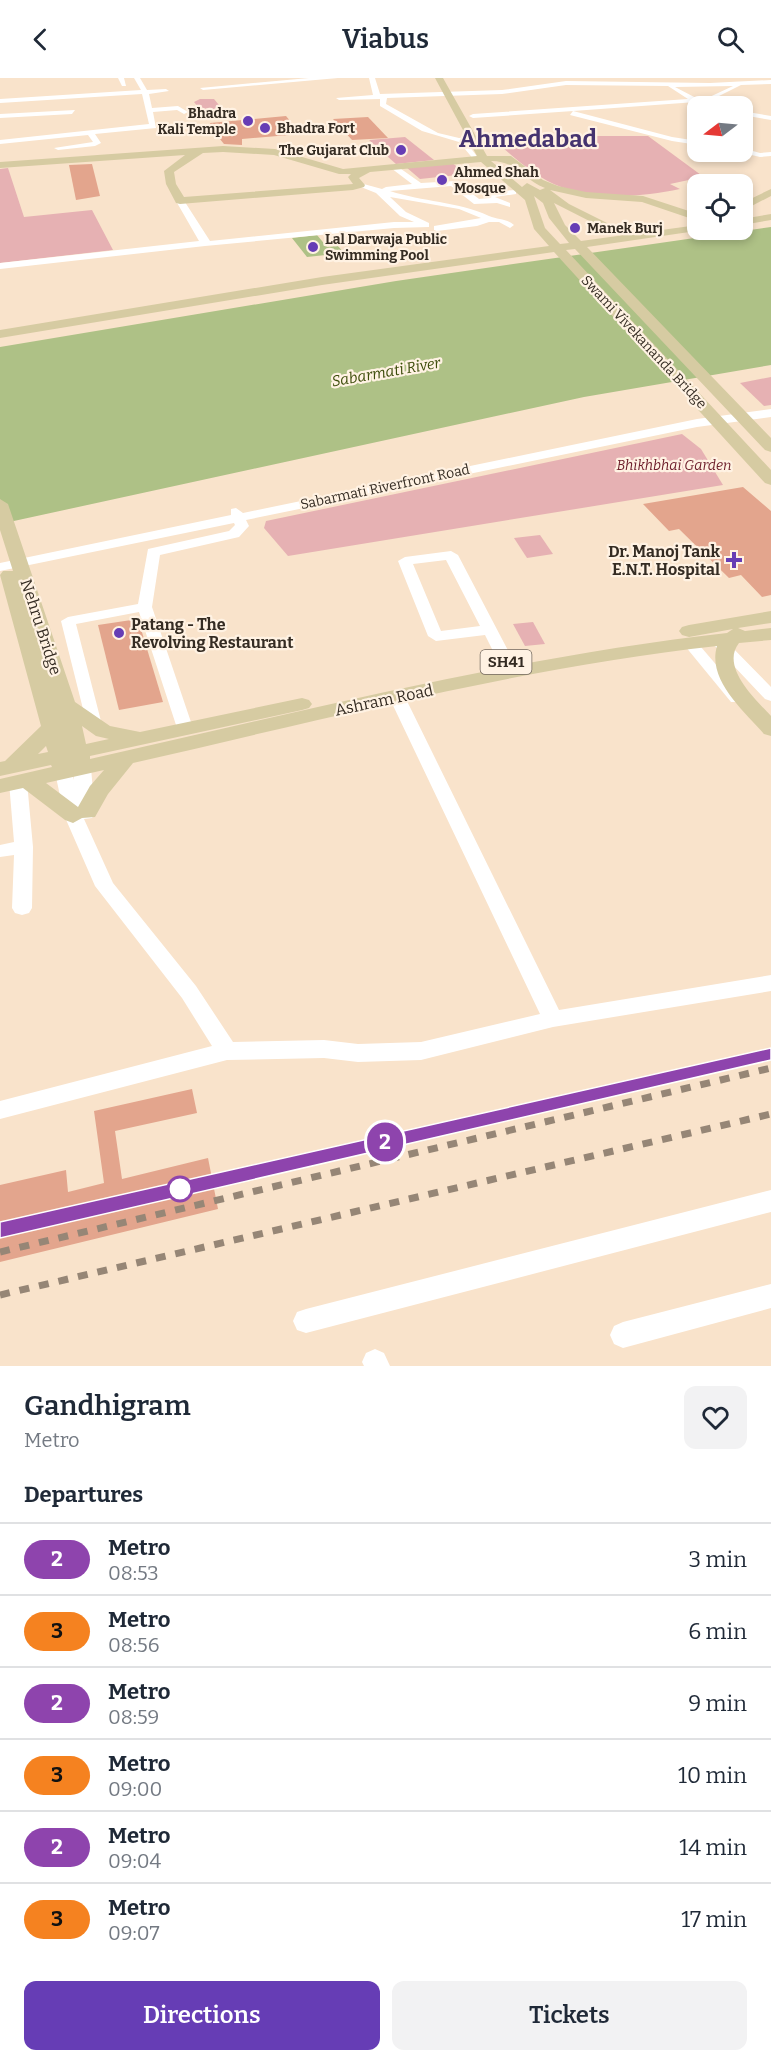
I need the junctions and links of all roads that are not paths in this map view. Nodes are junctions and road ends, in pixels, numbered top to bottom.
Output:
1 (137, 78) edge
2 (210, 78) edge
3 (247, 78) edge
4 (335, 78) edge
5 (372, 78) edge
6 (439, 78) edge
7 (626, 78) edge
8 (315, 79) edge
9 (669, 81) edge
10 (735, 82) edge
11 (771, 82) edge
12 (276, 83) junction
13 (253, 84) junction
14 (644, 84) junction
15 (216, 87) junction
16 (203, 88) dead end
17 (300, 89) dead end
18 (460, 90) junction
19 (145, 92) junction
20 (486, 93) junction
21 (447, 95) junction
22 (381, 96) junction
23 (692, 96) edge
24 (714, 96) edge
25 (517, 98) dead end
26 (0, 101) edge
27 (533, 102) dead end
28 (687, 102) edge
29 (382, 105) junction
30 (662, 108) dead end
31 (149, 109) junction
32 (558, 109) junction
33 (72, 112) dead end
34 (184, 112) dead end
35 (575, 113) junction
36 (753, 115) edge
37 (0, 116) edge
38 (771, 118) edge
39 (475, 120) joint
40 (91, 133) junction
41 (78, 134) junction
42 (65, 136) junction
43 (51, 137) junction
44 (38, 138) junction
45 (484, 138) dead end
46 (24, 140) junction
47 (466, 140) junction
48 (687, 141) edge
49 (0, 142) edge
50 (82, 146) junction
51 (69, 147) junction
52 (49, 148) junction
53 (233, 148) junction
54 (27, 150) dead end
55 (753, 153) edge
56 (771, 154) edge
57 (0, 155) edge
58 (143, 155) junction
59 (489, 161) junction
60 (24, 164) junction
61 (0, 165) edge
62 (394, 166) junction
63 (377, 168) junction
64 (169, 171) junction
65 (335, 171) junction
66 (360, 185) junction
67 (419, 186) junction
68 (314, 189) junction
69 (378, 190) junction
70 (513, 192) dead end
71 (771, 192) edge
72 (495, 200) junction
73 (180, 201) junction
74 (753, 202) edge
75 (507, 205) dead end
76 (770, 209) edge
77 (687, 214) edge
78 (753, 216) edge
79 (488, 219) junction
80 (687, 220) edge
81 (426, 225) junction
82 (510, 225) dead end
83 (437, 228) junction
84 (687, 228) edge
85 (687, 229) edge
86 (615, 230) junction
87 (454, 237) dead end
88 (205, 243) junction
89 (526, 247) junction
90 (0, 266) edge
91 (0, 332) edge
92 (771, 408) edge
93 (771, 413) edge
94 (769, 448) edge
95 (748, 453) junction
96 (771, 470) edge
97 (771, 480) edge
98 (0, 504) edge
99 (238, 515) junction
100 (0, 546) edge
101 (0, 561) edge
102 (0, 567) edge
103 (26, 605) junction
104 (145, 606) junction
105 (771, 617) edge
106 (771, 622) edge
107 (771, 628) edge
108 (488, 630) junction
109 (771, 634) edge
110 (718, 641) junction
111 (690, 643) junction
112 (506, 662) junction
113 (771, 696) edge
114 (397, 697) junction
115 (66, 705) junction
116 (771, 713) edge
117 (53, 724) junction
118 (94, 725) junction
119 (185, 728) junction
120 (771, 729) edge
121 (138, 738) junction
122 (771, 738) edge
123 (124, 760) junction
124 (71, 762) junction
125 (10, 777) edge
126 (80, 818) junction
127 (24, 847) junction
128 (0, 851) edge
129 (22, 908) dead end
130 (771, 983) edge
131 (553, 1019) junction
132 (227, 1051) junction
133 (0, 1110) edge
134 (771, 1201) edge
135 (771, 1296) edge
136 (306, 1321) dead end
137 (623, 1335) dead end

1 - 19 street
2 - 15 street
3 - 13 street
4 - 8 street
5 - 22 street
6 - 21 main road
7 - 14 street
8 - 12 street
9 - 10 street
9 - 14 street
9 - 23 street
10 - 11 street
10 - 24 street
12 - 13 street
12 - 17 street
13 - 15 street
14 - 20 street
15 - 16 street
18 - 20 street
18 - 21 street
18 - 39 main road
19 - 26 street
19 - 31 street
19 - 31 street
20 - 25 street
21 - 22 street
21 - 47 main road
22 - 29 street
22 - 29 street
27 - 32 street
28 - 32 street
29 - 47 street
30 - 35 street
31 - 34 street
31 - 40 street
32 - 35 street
32 - 39 street
33 - 37 street
35 - 48 street
36 - 38 street
40 - 41 street
40 - 50 street
41 - 42 street
41 - 50 street
42 - 43 street
42 - 51 street
43 - 44 street
43 - 52 street
44 - 46 street
44 - 52 street
45 - 59 main road
46 - 49 street
46 - 54 street
47 - 59 main road
50 - 51 street
51 - 52 street
53 - 58 main road
53 - 64 main road
53 - 65 main road
55 - 56 street
57 - 60 main road
58 - 60 main road
58 - 64 main road
59 - 62 main road
59 - 77 main road
59 - 86 main road
59 - 94 main road, Swami Vivekananda Bridge
59 - 95 main road, Swami Vivekananda Bridge
60 - 61 main road
62 - 63 main road
62 - 67 street
63 - 65 main road
63 - 66 main road
64 - 73 main road
65 - 68 main road
66 - 68 main road
66 - 69 street
67 - 69 street
67 - 72 street
68 - 73 main road
69 - 79 street
69 - 81 street
70 - 72 street
71 - 74 main road
72 - 75 street
73 - 88 street
76 - 78 main road
79 - 82 street
79 - 83 street
80 - 86 main road
81 - 83 street
81 - 88 street
83 - 87 street
84 - 89 main road
85 - 91 main road
86 - 89 main road
88 - 90 street
89 - 91 main road
92 - 99 street, Sabarmati Riverfront Road
93 - 99 street, Sabarmati Riverfront Road
95 - 96 main road
95 - 97 main road
98 - 103 main road, Nehru Bridge
99 - 101 street, Sabarmati Riverfront Road
99 - 102 street, Sabarmati Riverfront Road
99 - 104 street
100 - 103 main road, Nehru Bridge
103 - 115 main road, Nehru Bridge
103 - 117 main road, Nehru Bridge
104 - 118 street
104 - 119 street
105 - 112 main road, Ashram Road / SH41
106 - 120 main road
107 - 116 main road
108 - 108 street
108 - 112 street
109 - 110 main road, Ashram Road
110 - 111 main road, Ashram Road
110 - 113 street
111 - 114 main road, Ashram Road
111 - 122 street
112 - 119 main road, Ashram Road / SH41
114 - 123 main road, Ashram Road
114 - 131 street
115 - 118 main road
115 - 124 main road, Nehru Bridge
117 - 124 main road, Nehru Bridge
117 - 125 main road
118 - 121 main road
119 - 121 main road, Ashram Road / SH41
121 - 124 main road, Ashram Road / SH41
123 - 124 main road, Ashram Road
123 - 126 main road
124 - 125 main road, Ashram Road
124 - 126 street
125 - 126 main road
125 - 127 street
126 - 132 street
127 - 128 street
127 - 129 street
130 - 131 street
131 - 132 street
132 - 133 street
134 - 136 street
135 - 137 street

